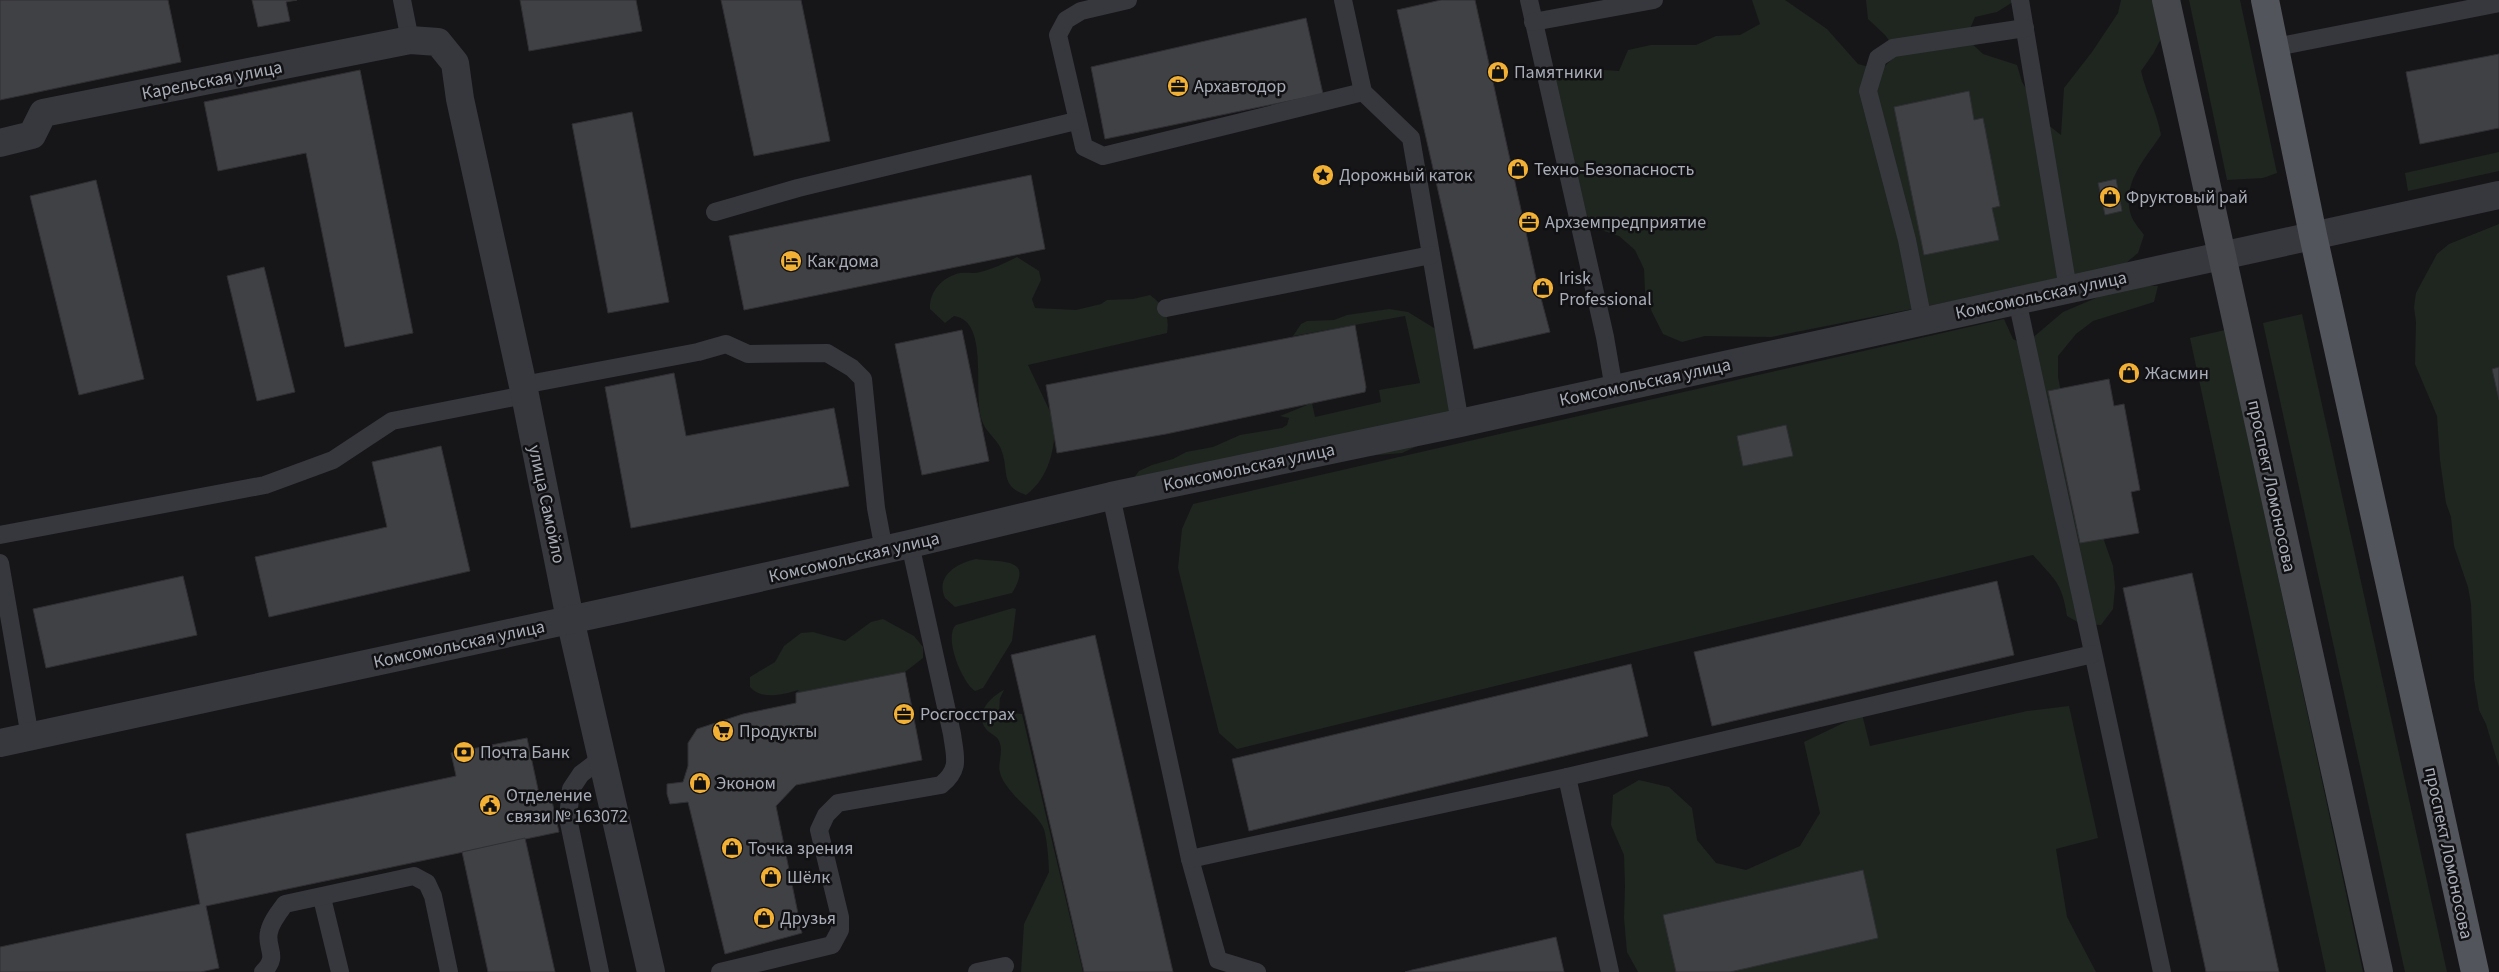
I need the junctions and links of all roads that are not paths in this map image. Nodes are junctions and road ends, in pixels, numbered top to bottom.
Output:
1 (402, 0) edge
2 (1128, 0) edge
3 (1343, 0) edge
4 (1529, 0) edge
5 (1654, 0) edge
6 (2020, 0) edge
7 (2166, 0) edge
8 (2265, 0) edge
9 (2499, 3) edge
10 (1533, 22) junction
11 (2024, 28) junction
12 (410, 40) junction
13 (438, 42) joint
14 (2276, 47) junction
15 (1363, 92) junction
16 (1076, 121) junction
17 (2, 140) edge
18 (2499, 195) edge
19 (715, 212) dead end
20 (2313, 235) junction
21 (1431, 255) junction
22 (2222, 255) junction
23 (2068, 289) junction
24 (2017, 300) junction
25 (1166, 308) dead end
26 (1923, 321) junction
27 (1614, 389) junction
28 (524, 390) junction
29 (1460, 423) junction
30 (1111, 496) junction
31 (0, 535) edge
32 (897, 547) junction
33 (0, 563) edge
34 (570, 619) junction
35 (2093, 654) junction
36 (30, 737) junction
37 (0, 743) edge
38 (602, 758) junction
39 (1567, 777) junction
40 (1190, 859) junction
41 (322, 898) junction
42 (1005, 966) dead end
43 (263, 972) edge
44 (340, 972) edge
45 (449, 972) edge
46 (600, 972) edge
47 (650, 972) edge
48 (720, 972) edge
49 (977, 972) edge
50 (1257, 972) edge
51 (1610, 972) edge
52 (2162, 972) edge
53 (2379, 972) edge
54 (2475, 972) edge

1 - 12 lane
2 - 16 lane
3 - 15 lane
4 - 10 lane
5 - 10 lane
6 - 11 lane
7 - 22 main road, проспект Ломоносова
8 - 14 main road, проспект Ломоносова
9 - 14 lane
10 - 27 lane
11 - 23 lane
11 - 26 lane
12 - 13 street, Карельская улица
12 - 17 street, Карельская улица
13 - 28 street, улица Самойло
14 - 20 main road, проспект Ломоносова
15 - 16 lane
15 - 21 lane
16 - 19 lane
18 - 20 street, Комсомольская улица
20 - 22 street, Комсомольская улица
20 - 54 main road, проспект Ломоносова
21 - 25 lane
21 - 29 lane
22 - 23 street, Комсомольская улица
22 - 53 main road, проспект Ломоносова
23 - 24 street, Комсомольская улица
24 - 26 street, Комсомольская улица
24 - 35 lane
26 - 27 street, Комсомольская улица
27 - 29 street, Комсомольская улица
28 - 31 lane
28 - 32 lane
28 - 34 street, улица Самойло
29 - 30 street, Комсомольская улица
30 - 32 street, Комсомольская улица
30 - 40 lane
32 - 34 street, Комсомольская улица
32 - 48 lane
33 - 36 lane
34 - 36 street, Комсомольская улица
34 - 38 street, улица Самойло
35 - 39 lane
35 - 52 lane
36 - 37 street, Комсомольская улица
38 - 46 lane
38 - 47 street, улица Самойло
39 - 40 lane
39 - 51 lane
40 - 50 lane
41 - 43 lane
41 - 44 lane
41 - 45 lane
42 - 49 lane

